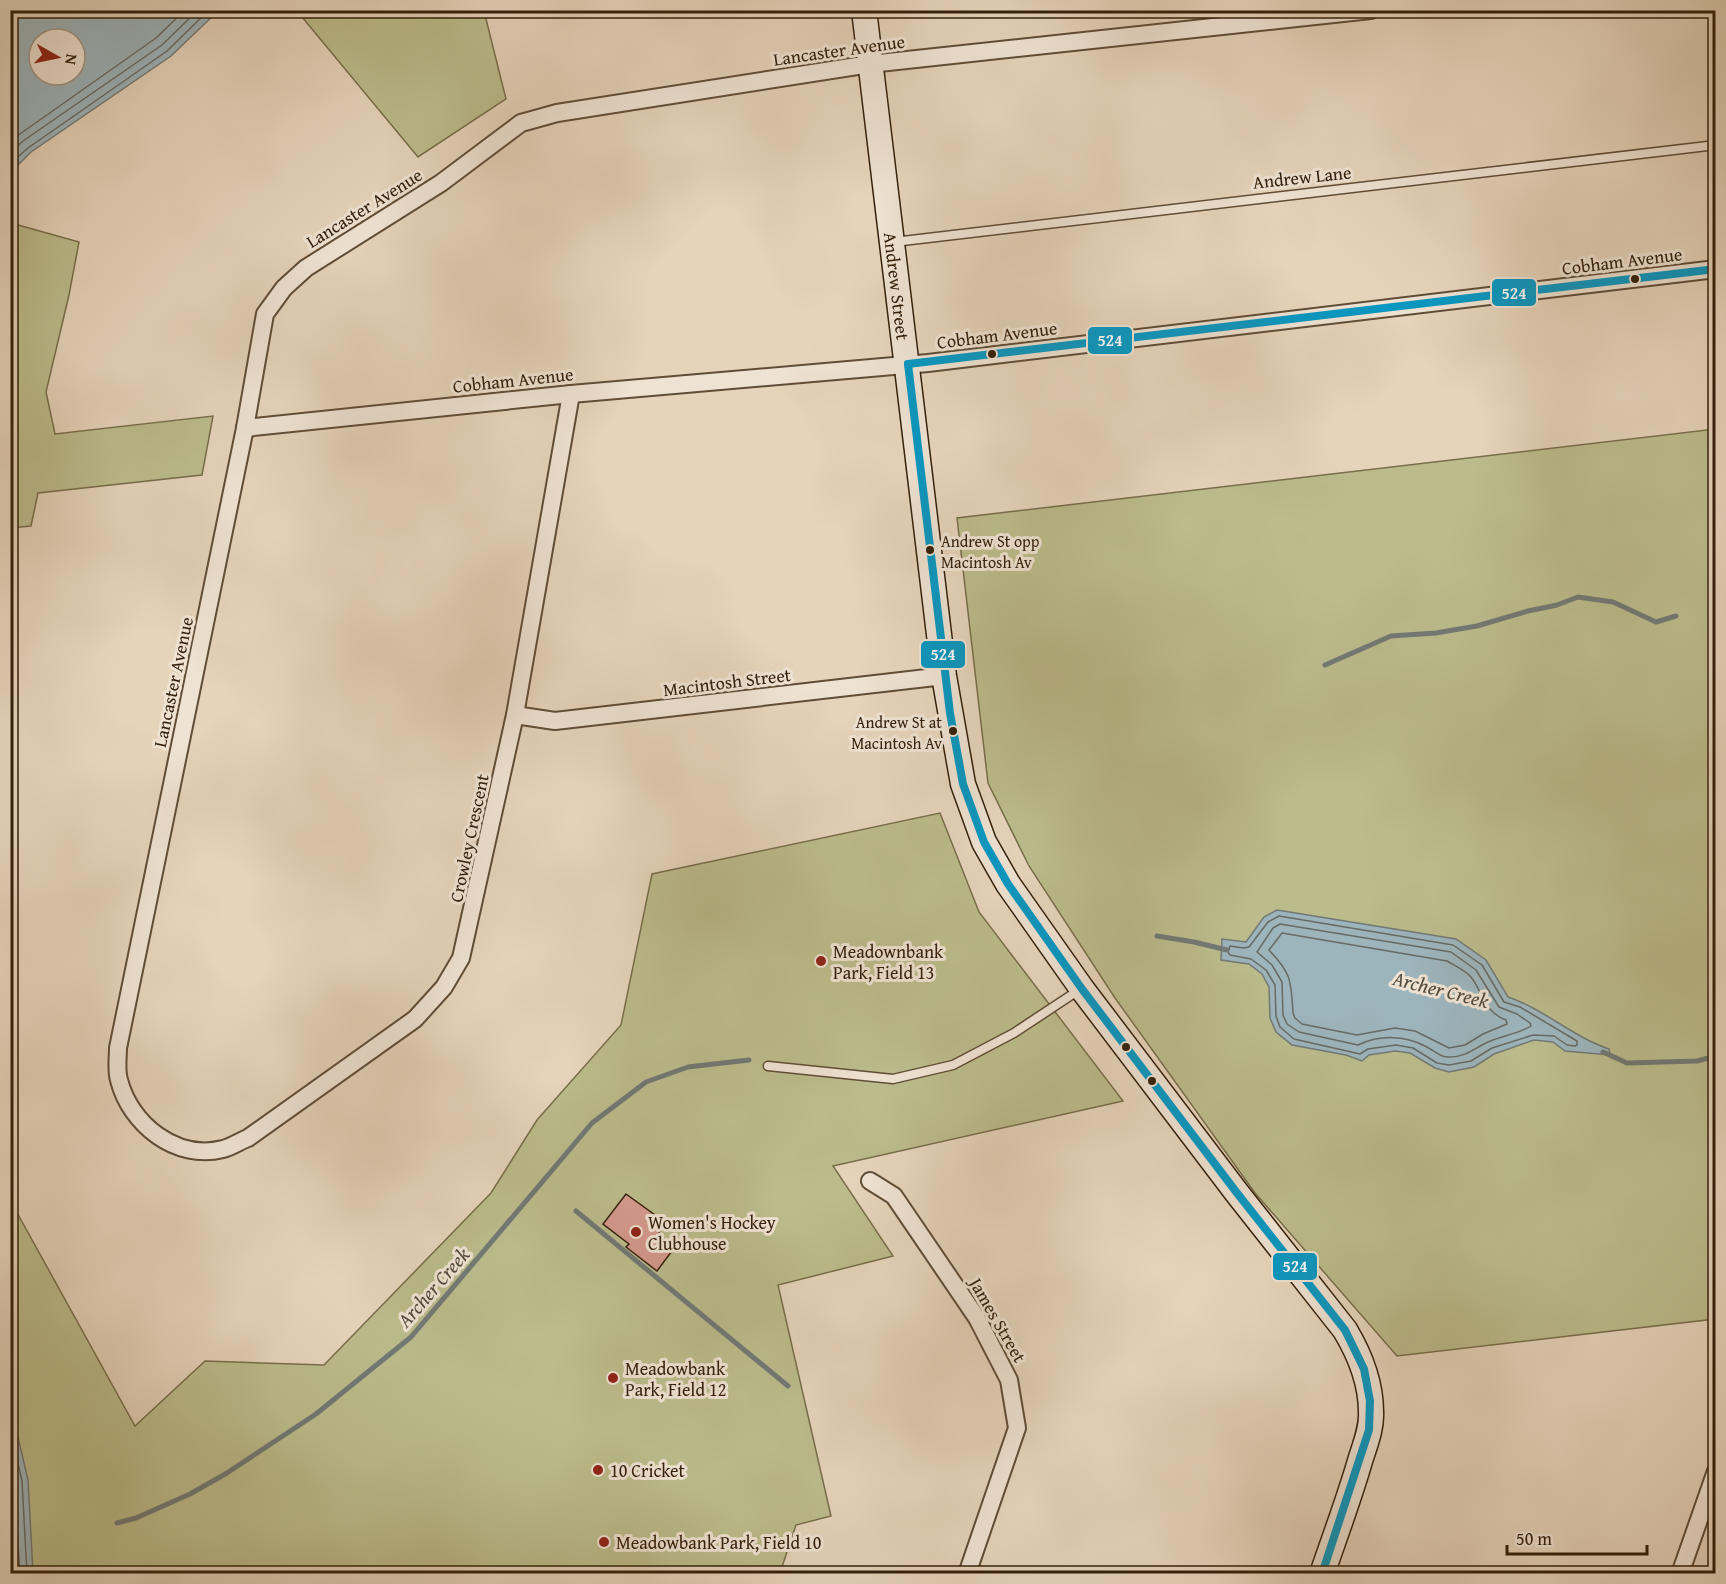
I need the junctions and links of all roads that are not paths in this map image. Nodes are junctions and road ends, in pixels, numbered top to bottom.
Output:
1 (864, 10) edge
2 (1371, 10) edge
3 (870, 64) junction
4 (1716, 145) edge
5 (893, 242) junction
6 (1716, 269) edge
7 (908, 364) junction
8 (571, 394) junction
9 (245, 428) junction
10 (944, 676) junction
11 (515, 715) junction
12 (1082, 988) junction
13 (768, 1066) dead end
14 (196, 1151) joint
15 (870, 1181) dead end
16 (1716, 1471) edge
17 (967, 1574) edge
18 (1322, 1574) edge
19 (1680, 1574) edge

1 - 3 main road, Andrew Street
2 - 3 street, Lancaster Avenue
3 - 5 main road, Andrew Street
3 - 9 street, Lancaster Avenue
4 - 5 lane, Andrew Lane
5 - 7 main road, Andrew Street
6 - 7 street, Cobham Avenue
7 - 8 street, Cobham Avenue
7 - 10 main road, Andrew Street
8 - 9 street, Cobham Avenue
8 - 11 street, Crowley Crescent
9 - 14 street, Lancaster Avenue
10 - 11 street, Macintosh Street
10 - 12 main road, Andrew Street
11 - 14 street, Crowley Crescent
12 - 13 lane
12 - 18 main road, Andrew Street
15 - 17 street, James Street
16 - 19 street

